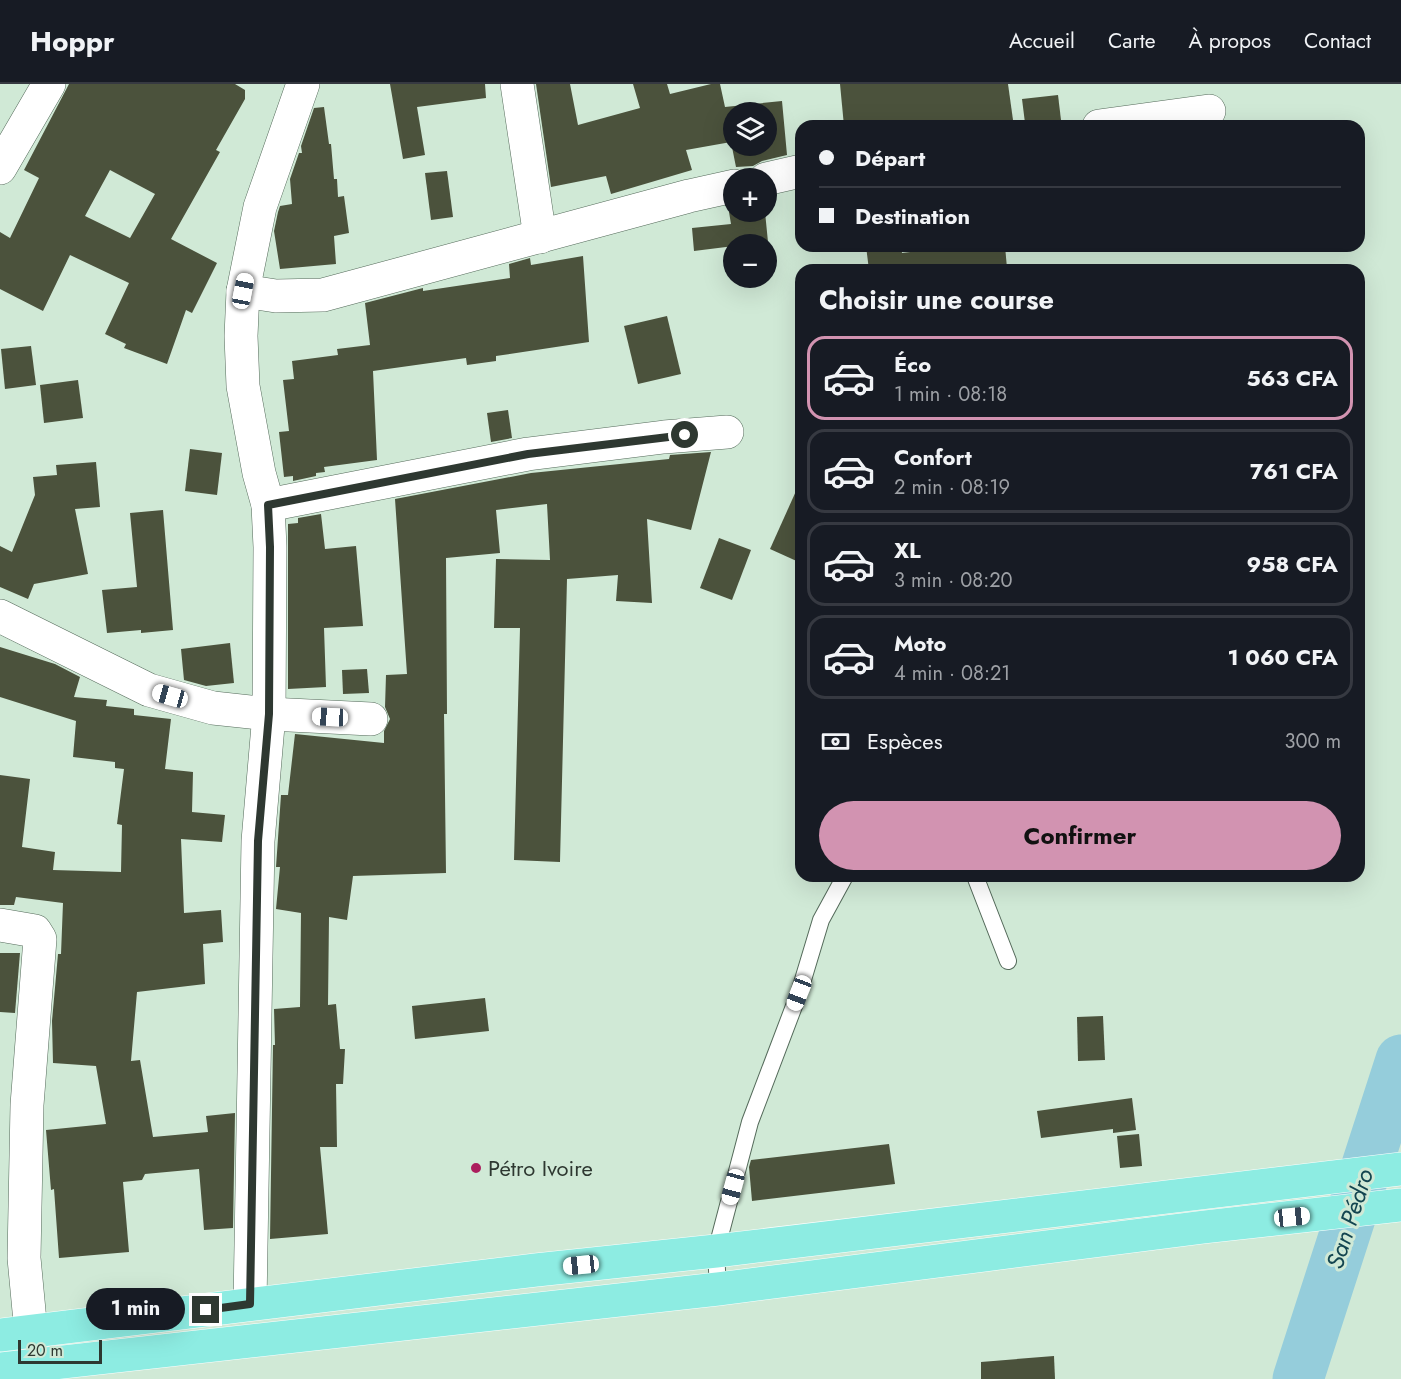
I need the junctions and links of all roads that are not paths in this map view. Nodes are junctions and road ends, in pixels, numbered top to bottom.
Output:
1 (49, 84) edge
2 (303, 84) edge
3 (517, 84) edge
4 (1209, 111) dead end
5 (1143, 120) edge
6 (0, 168) edge
7 (795, 172) edge
8 (777, 176) edge
9 (723, 188) edge
10 (540, 237) junction
11 (243, 291) junction
12 (727, 432) dead end
13 (268, 505) junction
14 (0, 616) edge
15 (269, 714) junction
16 (371, 719) dead end
17 (842, 882) edge
18 (977, 882) edge
19 (0, 925) edge
20 (1008, 961) dead end
21 (1401, 1169) edge
22 (1401, 1205) edge
23 (716, 1251) junction
24 (718, 1289) junction
25 (250, 1304) junction
26 (16, 1333) edge
27 (0, 1369) edge

1 - 6 street
2 - 11 street
3 - 10 street
4 - 5 street
7 - 8 street
9 - 10 street
10 - 11 street
11 - 13 street
12 - 13 street
13 - 15 street
14 - 15 street
15 - 16 street
15 - 25 street
17 - 23 lane
18 - 20 lane
19 - 26 street
21 - 23 main road
22 - 24 main road
23 - 24 lane
23 - 25 main road
24 - 27 main road
25 - 26 main road

